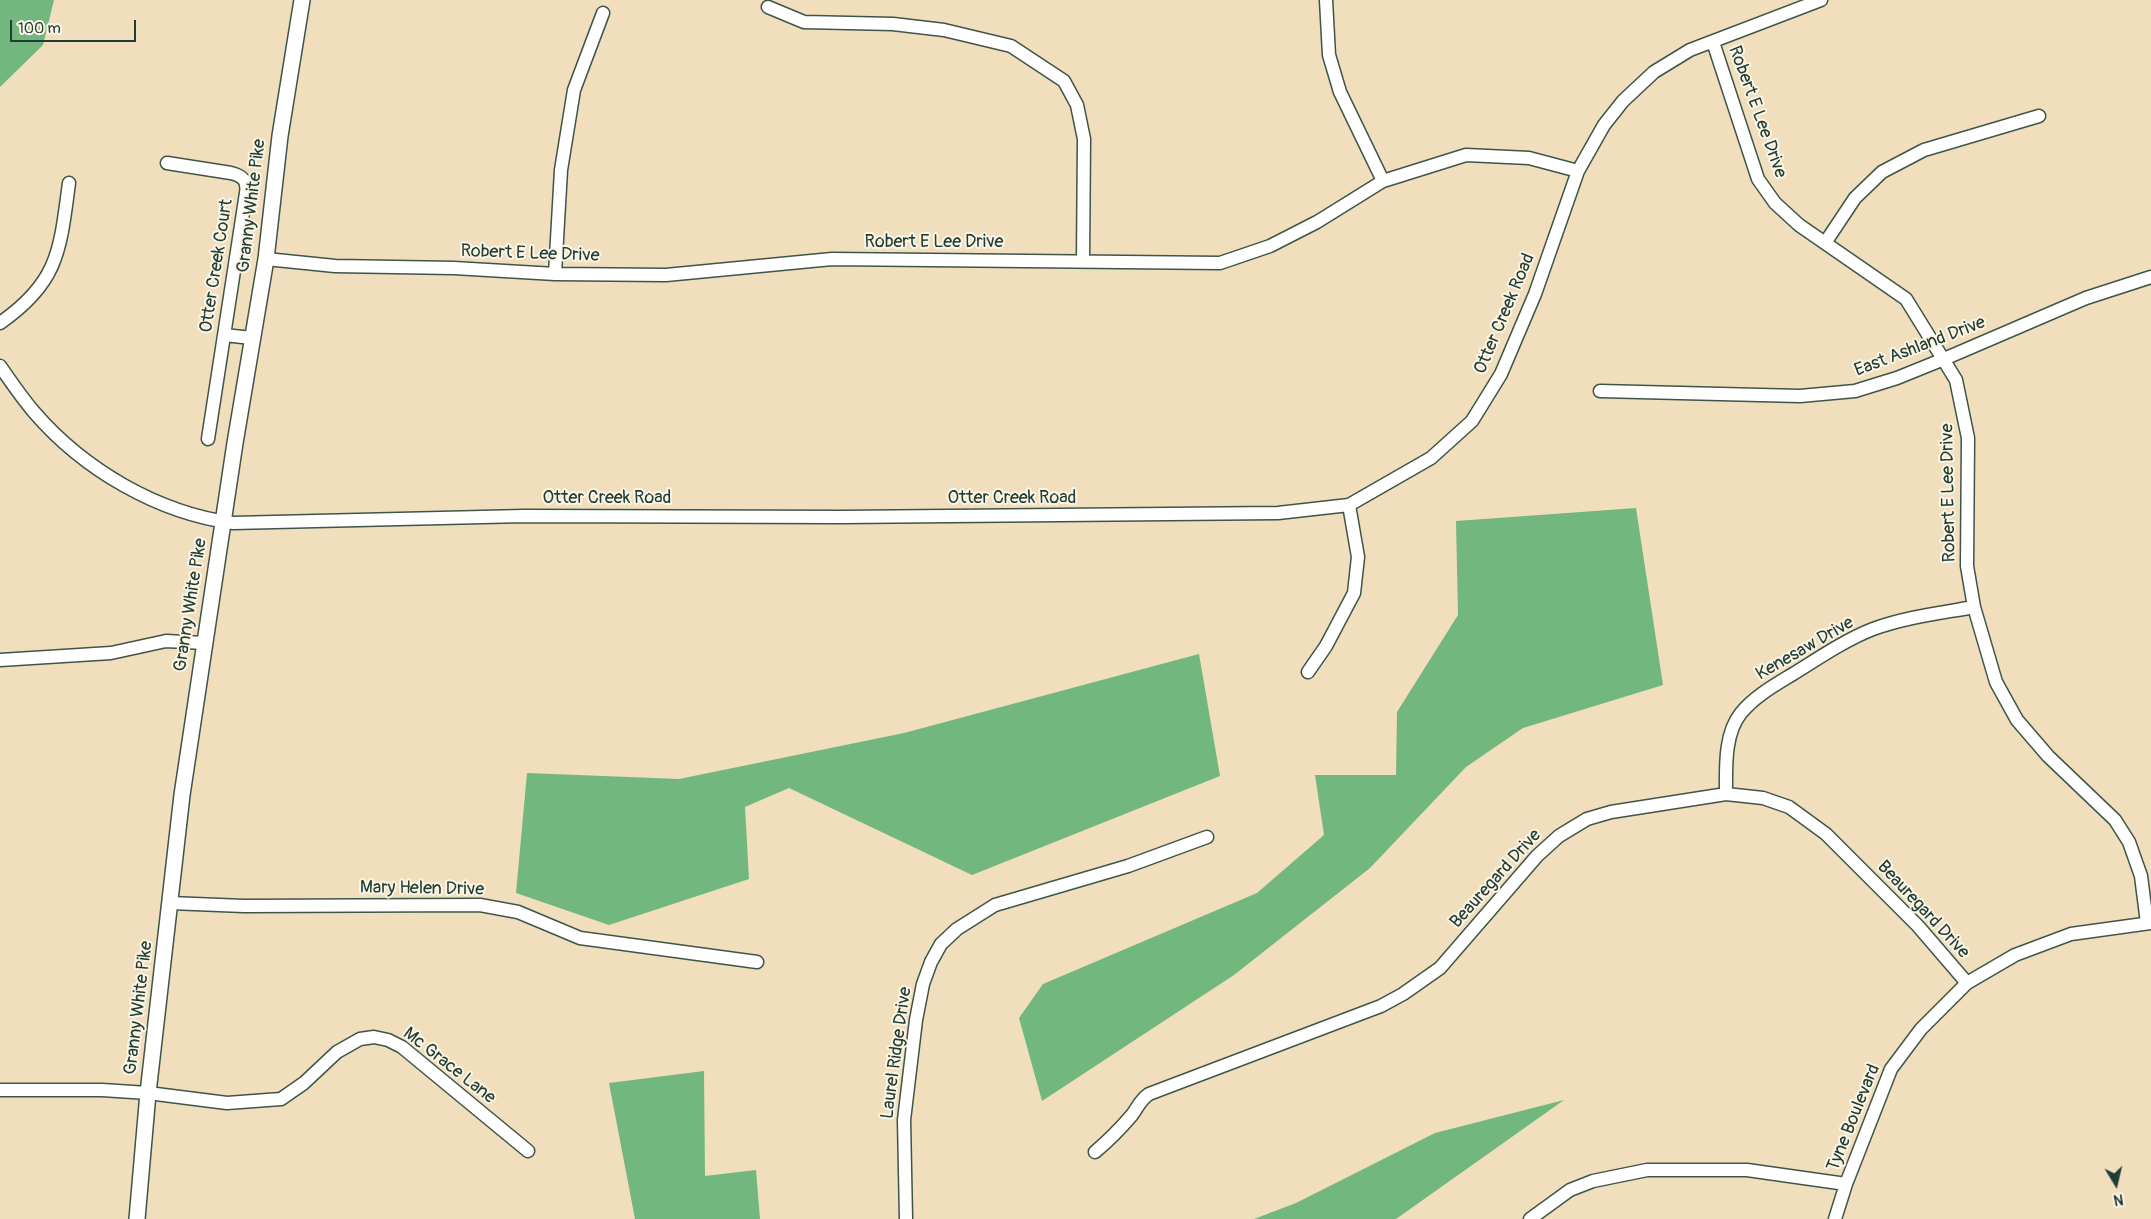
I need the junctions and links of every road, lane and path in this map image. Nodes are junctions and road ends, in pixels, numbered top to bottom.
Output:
1 (302, 0) edge
2 (1326, 0) edge
3 (1821, 0) edge
4 (768, 7) dead end
5 (603, 13) dead end
6 (1713, 42) junction
7 (2039, 116) dead end
8 (167, 163) dead end
9 (1578, 171) junction
10 (1382, 181) junction
11 (68, 183) dead end
12 (1825, 243) junction
13 (266, 259) junction
14 (1083, 260) junction
15 (555, 274) junction
16 (2151, 277) edge
17 (0, 323) edge
18 (224, 335) junction
19 (252, 338) junction
20 (1944, 359) junction
21 (0, 366) edge
22 (1600, 391) dead end
23 (208, 439) dead end
24 (1349, 505) junction
25 (224, 522) junction
26 (1974, 606) junction
27 (204, 643) junction
28 (0, 660) edge
29 (1308, 672) dead end
30 (1726, 794) junction
31 (1207, 837) dead end
32 (170, 903) junction
33 (2149, 923) edge
34 (757, 962) dead end
35 (1967, 983) junction
36 (0, 1090) edge
37 (148, 1093) junction
38 (528, 1151) dead end
39 (1094, 1152) dead end
40 (1846, 1184) junction
41 (137, 1219) edge
42 (906, 1219) edge
43 (1530, 1219) edge
44 (1835, 1219) edge

1 - 13 main road, Granny White Pike
2 - 10 street
3 - 6 street, Otter Creek Road
4 - 14 street
5 - 15 street
6 - 9 street, Otter Creek Road
6 - 12 street, Robert E Lee Drive
7 - 12 street
8 - 18 street, Otter Creek Court
9 - 10 street, Robert E Lee Drive
9 - 24 street, Otter Creek Road
10 - 14 street, Robert E Lee Drive
11 - 17 street
12 - 20 street, Robert E Lee Drive
13 - 15 street, Robert E Lee Drive
13 - 19 main road, Granny White Pike
14 - 15 street, Robert E Lee Drive
16 - 20 street, East Ashland Drive
18 - 19 street
18 - 23 street, Otter Creek Court
19 - 25 main road, Granny White Pike
20 - 22 street, East Ashland Drive
20 - 26 street, Robert E Lee Drive
21 - 25 street, Otter Creek Road
24 - 25 street, Otter Creek Road
24 - 29 street
25 - 27 main road, Granny White Pike
26 - 30 street, Kenesaw Drive
26 - 33 street, Robert E Lee Drive
27 - 28 street
27 - 32 main road, Granny White Pike
30 - 35 street, Beauregard Drive
30 - 39 street, Beauregard Drive
31 - 42 street, Laurel Ridge Drive
32 - 34 street, Mary Helen Drive
32 - 37 main road, Granny White Pike
33 - 35 street, Tyne Boulevard
35 - 40 street, Tyne Boulevard
36 - 37 street, Mc Grace Lane
37 - 38 street, Mc Grace Lane
37 - 41 main road, Granny White Pike
40 - 43 street
40 - 44 street, Tyne Boulevard

